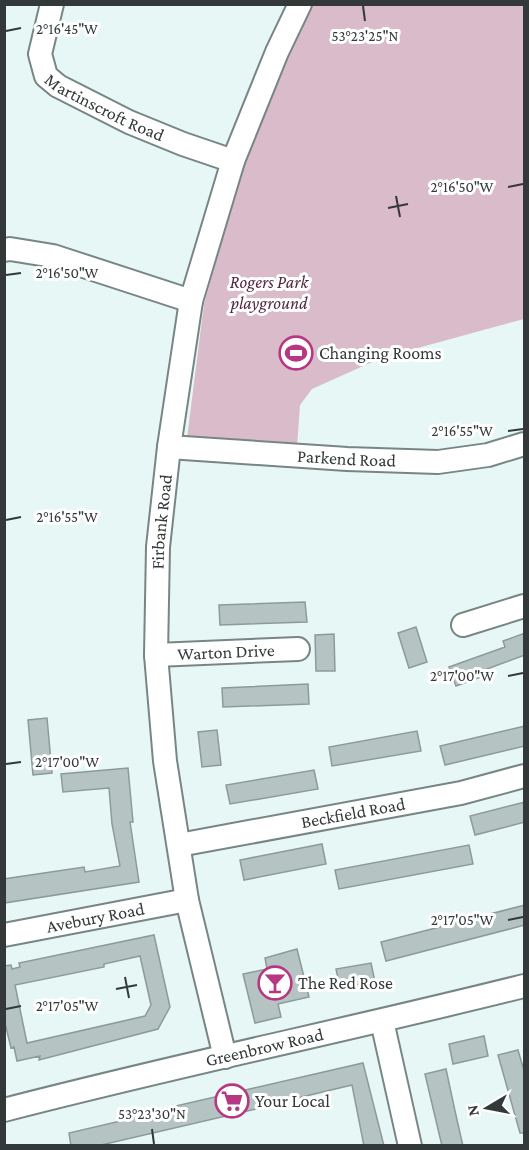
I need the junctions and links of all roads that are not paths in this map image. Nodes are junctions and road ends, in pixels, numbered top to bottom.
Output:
1 (52, 4) edge
2 (300, 4) edge
3 (233, 161) junction
4 (4, 250) edge
5 (191, 301) junction
6 (525, 444) edge
7 (169, 447) junction
8 (525, 606) edge
9 (463, 626) dead end
10 (298, 649) dead end
11 (156, 655) junction
12 (525, 776) edge
13 (179, 845) junction
14 (187, 900) junction
15 (4, 935) edge
16 (525, 986) edge
17 (382, 1021) junction
18 (225, 1057) junction
19 (4, 1110) edge
20 (410, 1146) edge

1 - 3 street, Martinscroft Road
2 - 3 street, Firbank Road
3 - 5 street, Firbank Road
4 - 5 street
5 - 7 street, Firbank Road
6 - 7 street, Parkend Road
7 - 11 street, Firbank Road
8 - 9 street
10 - 11 street, Warton Drive
11 - 13 street, Firbank Road
12 - 13 street, Beckfield Road
13 - 14 street, Firbank Road
14 - 15 street, Avebury Road
14 - 18 street, Firbank Road
16 - 17 street, Greenbrow Road
17 - 18 street, Greenbrow Road
17 - 20 street
18 - 19 street, Greenbrow Road

